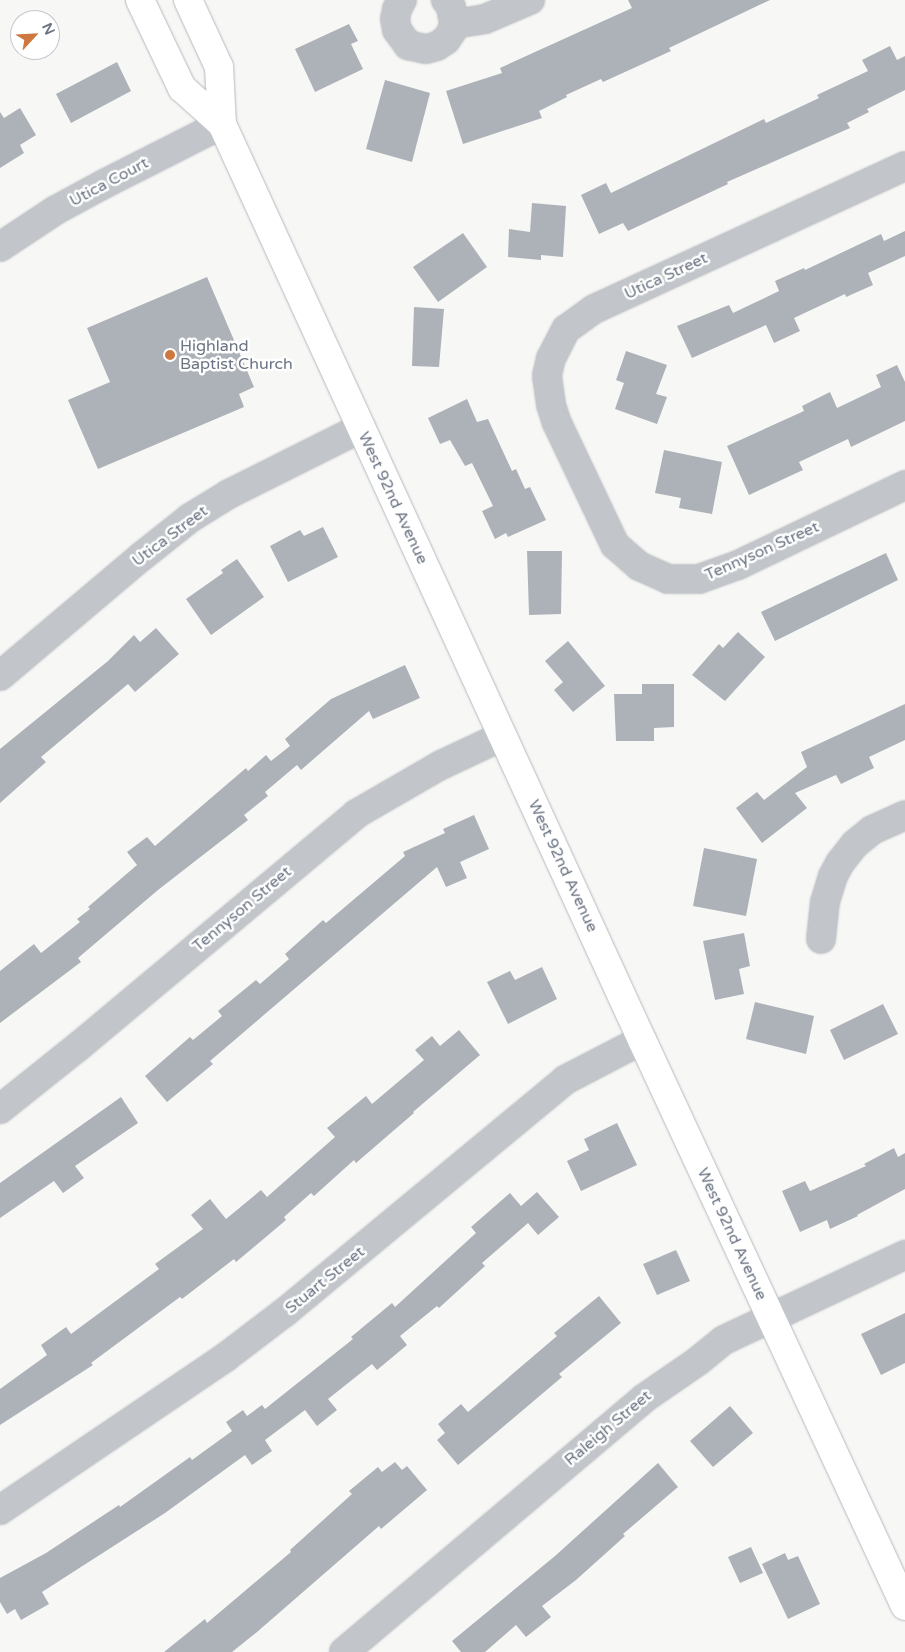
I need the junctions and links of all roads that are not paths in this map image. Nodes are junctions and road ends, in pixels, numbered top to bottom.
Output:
1 (140, 0) edge
2 (188, 0) edge
3 (402, 0) edge
4 (530, 0) edge
5 (450, 12) edge
6 (222, 124) junction
7 (905, 166) edge
8 (0, 247) edge
9 (361, 428) junction
10 (579, 469) joint
11 (905, 485) edge
12 (0, 676) edge
13 (503, 736) junction
14 (905, 815) edge
15 (821, 939) dead end
16 (642, 1040) junction
17 (0, 1109) edge
18 (905, 1254) edge
19 (771, 1318) junction
20 (0, 1510) edge
21 (901, 1589) edge
22 (344, 1652) edge

1 - 6 main road, West 92nd Avenue
2 - 6 main road, West 92nd Avenue
3 - 5 street
4 - 5 street
6 - 8 street, Utica Court
6 - 9 main road, West 92nd Avenue
7 - 10 street, Utica Street
9 - 12 street, Utica Street
9 - 13 main road, West 92nd Avenue
10 - 11 street, Tennyson Street
13 - 16 main road, West 92nd Avenue
13 - 17 street, Tennyson Street
14 - 15 street
16 - 19 main road, West 92nd Avenue
16 - 20 street, Stuart Street
18 - 19 street, Raleigh Street
19 - 21 main road, West 92nd Avenue
19 - 22 street, Raleigh Street

